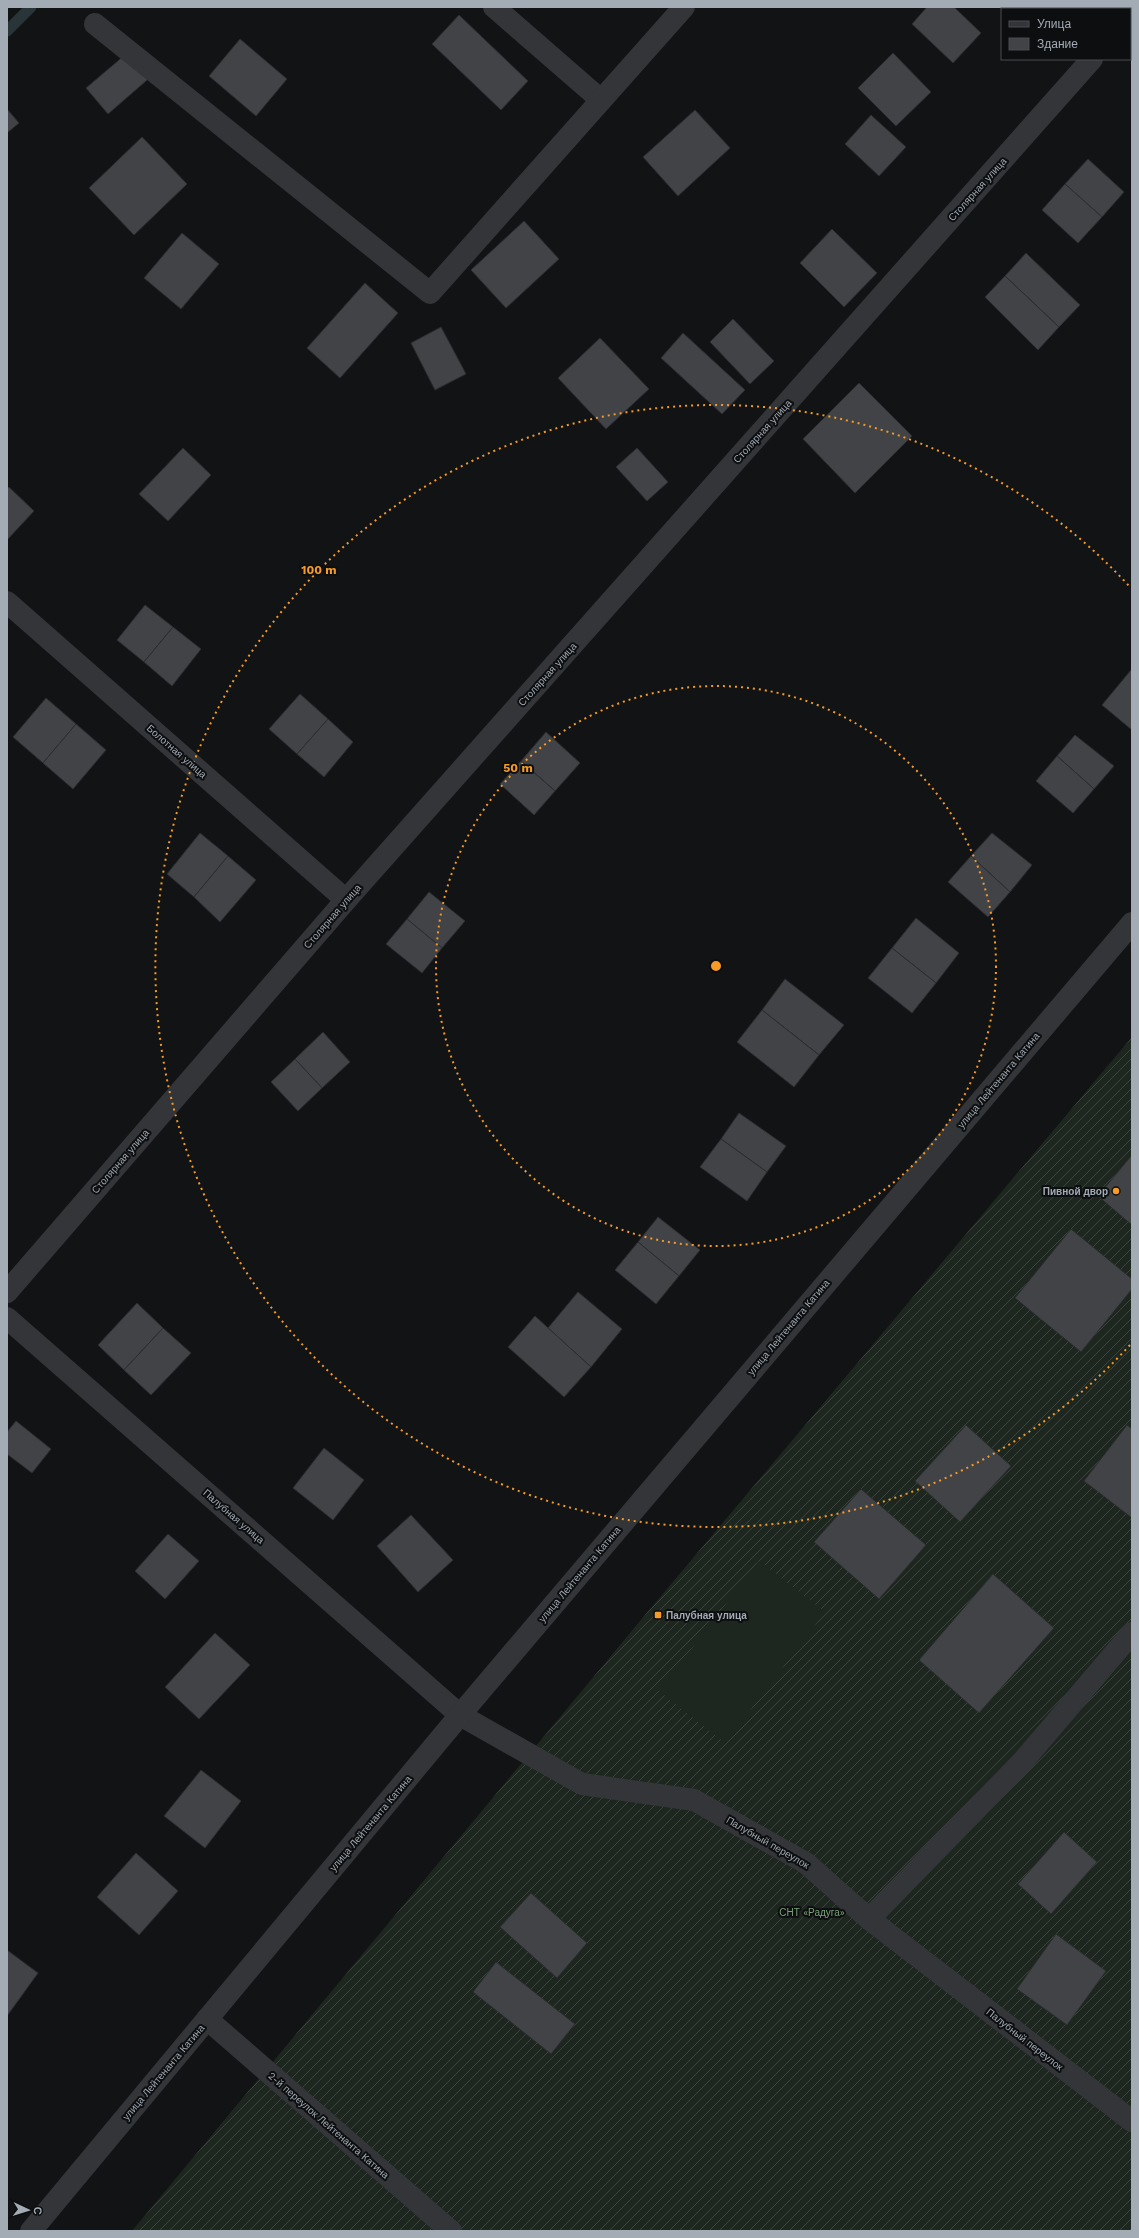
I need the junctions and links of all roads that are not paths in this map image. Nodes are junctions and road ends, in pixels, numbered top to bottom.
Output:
1 (494, 7) edge
2 (684, 7) edge
3 (95, 24) dead end
4 (1091, 60) edge
5 (601, 100) junction
6 (7, 602) edge
7 (346, 900) junction
8 (1132, 922) edge
9 (7, 1292) edge
10 (7, 1318) edge
11 (1132, 1633) edge
12 (460, 1715) junction
13 (869, 1919) junction
14 (207, 2019) junction
15 (1132, 2121) edge
16 (31, 2231) edge
17 (451, 2231) edge

1 - 5 street
2 - 5 street
3 - 5 street
4 - 7 street, Столярная улица
6 - 7 street, Болотная улица
7 - 9 street, Столярная улица
8 - 12 street, улица Лейтенанта Катина
10 - 12 street, Палубная улица
11 - 13 street
12 - 13 street, Палубный переулок
12 - 14 street, улица Лейтенанта Катина
13 - 15 street, Палубный переулок
14 - 16 street, улица Лейтенанта Катина
14 - 17 street, 2-й переулок Лейтенанта Катина

